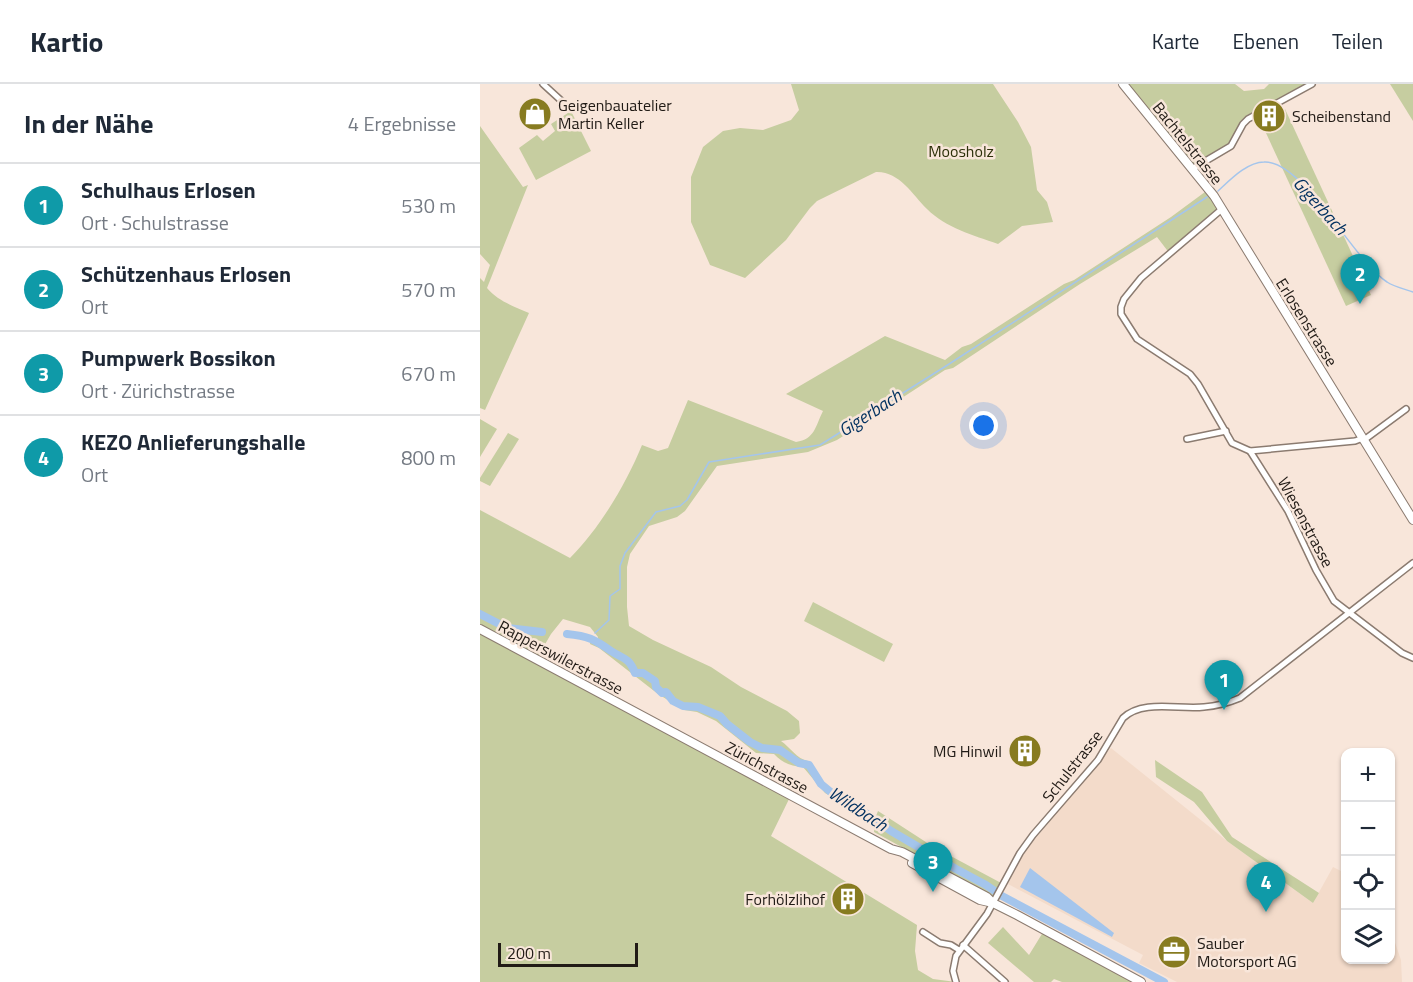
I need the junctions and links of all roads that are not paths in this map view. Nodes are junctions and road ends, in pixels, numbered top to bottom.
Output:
1 (543, 84) edge
2 (1123, 84) edge
3 (1312, 84) edge
4 (566, 105) dead end
5 (1192, 170) junction
6 (1222, 209) junction
7 (1229, 220) joint
8 (1406, 409) dead end
9 (1226, 431) junction
10 (1187, 439) dead end
11 (1364, 439) junction
12 (1250, 451) junction
13 (1413, 520) edge
14 (1413, 563) edge
15 (1351, 612) junction
16 (480, 629) edge
17 (1413, 658) edge
18 (629, 708) joint
19 (996, 897) junction
20 (923, 932) dead end
21 (961, 948) junction
22 (956, 982) edge
23 (1005, 982) edge
24 (1141, 982) edge

1 - 4 street
2 - 5 main road, Bachtelstrasse
3 - 5 street
5 - 6 main road, Bachtelstrasse
6 - 7 main road, Bachtelstrasse
6 - 9 street, Wiesenstrasse
7 - 11 main road, Erlosenstrasse
8 - 11 street
9 - 10 street
9 - 12 street, Wiesenstrasse
11 - 12 street
11 - 13 main road, Erlosenstrasse
12 - 15 street, Wiesenstrasse
14 - 15 street, Schulstrasse
15 - 17 street, Wiesenstrasse
15 - 19 street, Schulstrasse
16 - 18 main road, Rapperswilerstrasse
18 - 19 main road, Zürichstrasse
19 - 21 street
19 - 24 main road, Zürichstrasse
20 - 21 street
21 - 22 street
21 - 23 street

